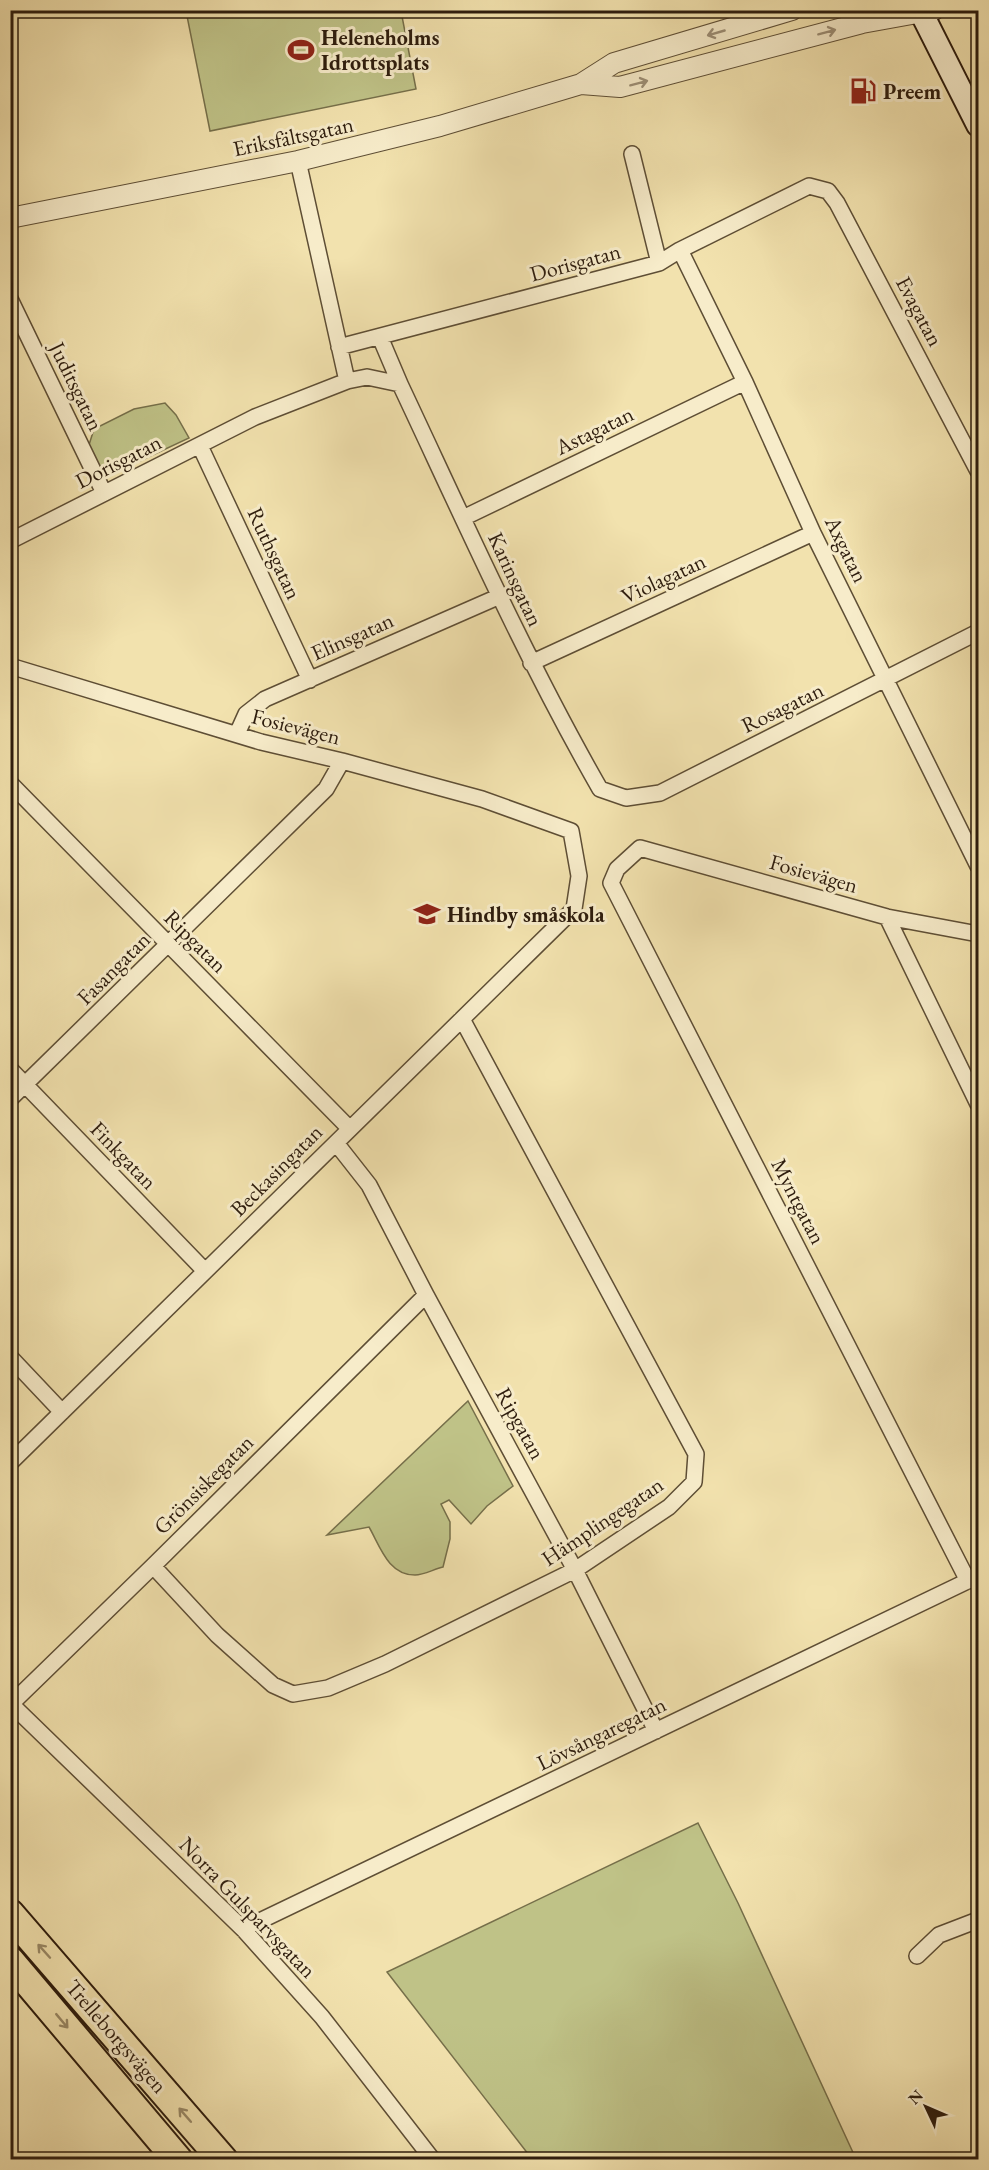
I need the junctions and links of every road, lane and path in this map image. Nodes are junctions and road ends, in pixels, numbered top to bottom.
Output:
1 (792, 10) edge
2 (925, 11) edge
3 (581, 84) junction
4 (978, 125) edge
5 (632, 154) dead end
6 (298, 161) junction
7 (809, 186) joint
8 (10, 218) edge
9 (680, 250) junction
10 (659, 263) junction
11 (10, 299) edge
12 (380, 337) junction
13 (339, 347) junction
14 (346, 381) junction
15 (745, 382) junction
16 (400, 384) junction
17 (200, 446) junction
18 (978, 471) edge
19 (104, 493) junction
20 (463, 518) junction
21 (813, 533) junction
22 (10, 541) edge
23 (500, 596) junction
24 (978, 632) edge
25 (531, 663) junction
26 (10, 666) edge
27 (887, 679) junction
28 (310, 680) junction
29 (237, 734) junction
30 (342, 761) junction
31 (10, 783) edge
32 (600, 789) joint
33 (640, 848) joint
34 (978, 866) edge
35 (574, 909) joint
36 (887, 917) junction
37 (978, 934) edge
38 (168, 945) junction
39 (462, 1019) junction
40 (10, 1069) edge
41 (26, 1085) junction
42 (10, 1099) edge
43 (978, 1104) edge
44 (350, 1129) junction
45 (336, 1143) junction
46 (205, 1271) junction
47 (426, 1295) junction
48 (10, 1357) edge
49 (62, 1412) junction
50 (10, 1463) edge
51 (153, 1566) junction
52 (575, 1570) junction
53 (973, 1579) edge
54 (11, 1704) edge
55 (656, 1731) junction
56 (10, 1914) edge
57 (978, 1920) edge
58 (243, 1929) junction
59 (916, 1956) dead end
60 (10, 1961) edge
61 (178, 2160) edge
62 (223, 2160) edge
63 (433, 2160) edge

1 -> 3 street, Eriksfältsgatan
3 -> 2 street, Eriksfältsgatan
2 - 4 main road
3 - 6 street, Eriksfältsgatan
5 - 10 street
6 - 8 street, Eriksfältsgatan
6 - 13 street
7 - 9 street, Dorisgatan
7 - 18 street, Evagatan
9 - 10 street, Dorisgatan
9 - 15 street, Axgatan
10 - 12 street, Dorisgatan
11 - 19 street, Juditsgatan
12 - 13 street, Dorisgatan
12 - 16 street, Karinsgatan
13 - 14 street
14 - 16 street
14 - 17 street, Dorisgatan
15 - 20 street, Astagatan
15 - 21 street, Axgatan
16 - 20 street, Karinsgatan
17 - 19 street, Dorisgatan
17 - 28 street, Ruthsgatan
19 - 22 street, Dorisgatan
20 - 23 street, Karinsgatan
21 - 25 street, Violagatan
21 - 27 street, Axgatan
23 - 25 street, Karinsgatan
23 - 28 street, Elinsgatan
24 - 27 street, Rosagatan
25 - 32 street, Karinsgatan
26 - 29 street, Fosievägen
27 - 32 street, Rosagatan
27 - 34 street, Axgatan
28 - 29 street, Elinsgatan
29 - 30 street, Fosievägen
30 - 35 street, Fosievägen
30 - 38 street, Fasangatan
31 - 38 street, Ripgatan
33 - 36 street, Fosievägen
33 - 53 street, Myntgatan
35 - 39 street, Beckasingatan
36 - 37 street, Fosievägen
36 - 43 street
38 - 41 street, Fasangatan
38 - 44 street, Ripgatan
39 - 44 street, Beckasingatan
39 - 52 street, Hämplingegatan
40 - 41 street, Finkgatan
41 - 42 street, Fasangatan
41 - 46 street, Finkgatan
44 - 45 street, Beckasingatan
45 - 46 street, Beckasingatan
45 - 47 street, Ripgatan
46 - 49 street, Beckasingatan
47 - 51 street, Grönsiskegatan
47 - 52 street, Ripgatan
48 - 49 street
49 - 50 street, Beckasingatan
51 - 52 street, Hämplingegatan
51 - 54 street, Grönsiskegatan
52 - 55 street, Ripgatan
53 - 55 street, Lövsångaregatan
54 - 58 street, Norra Gulsparvsgatan
55 - 58 street, Lövsångaregatan
62 -> 56 highway, Trelleborgsvägen
57 - 59 street
58 - 63 street, Norra Gulsparvsgatan
60 -> 61 highway, Trelleborgsvägen

